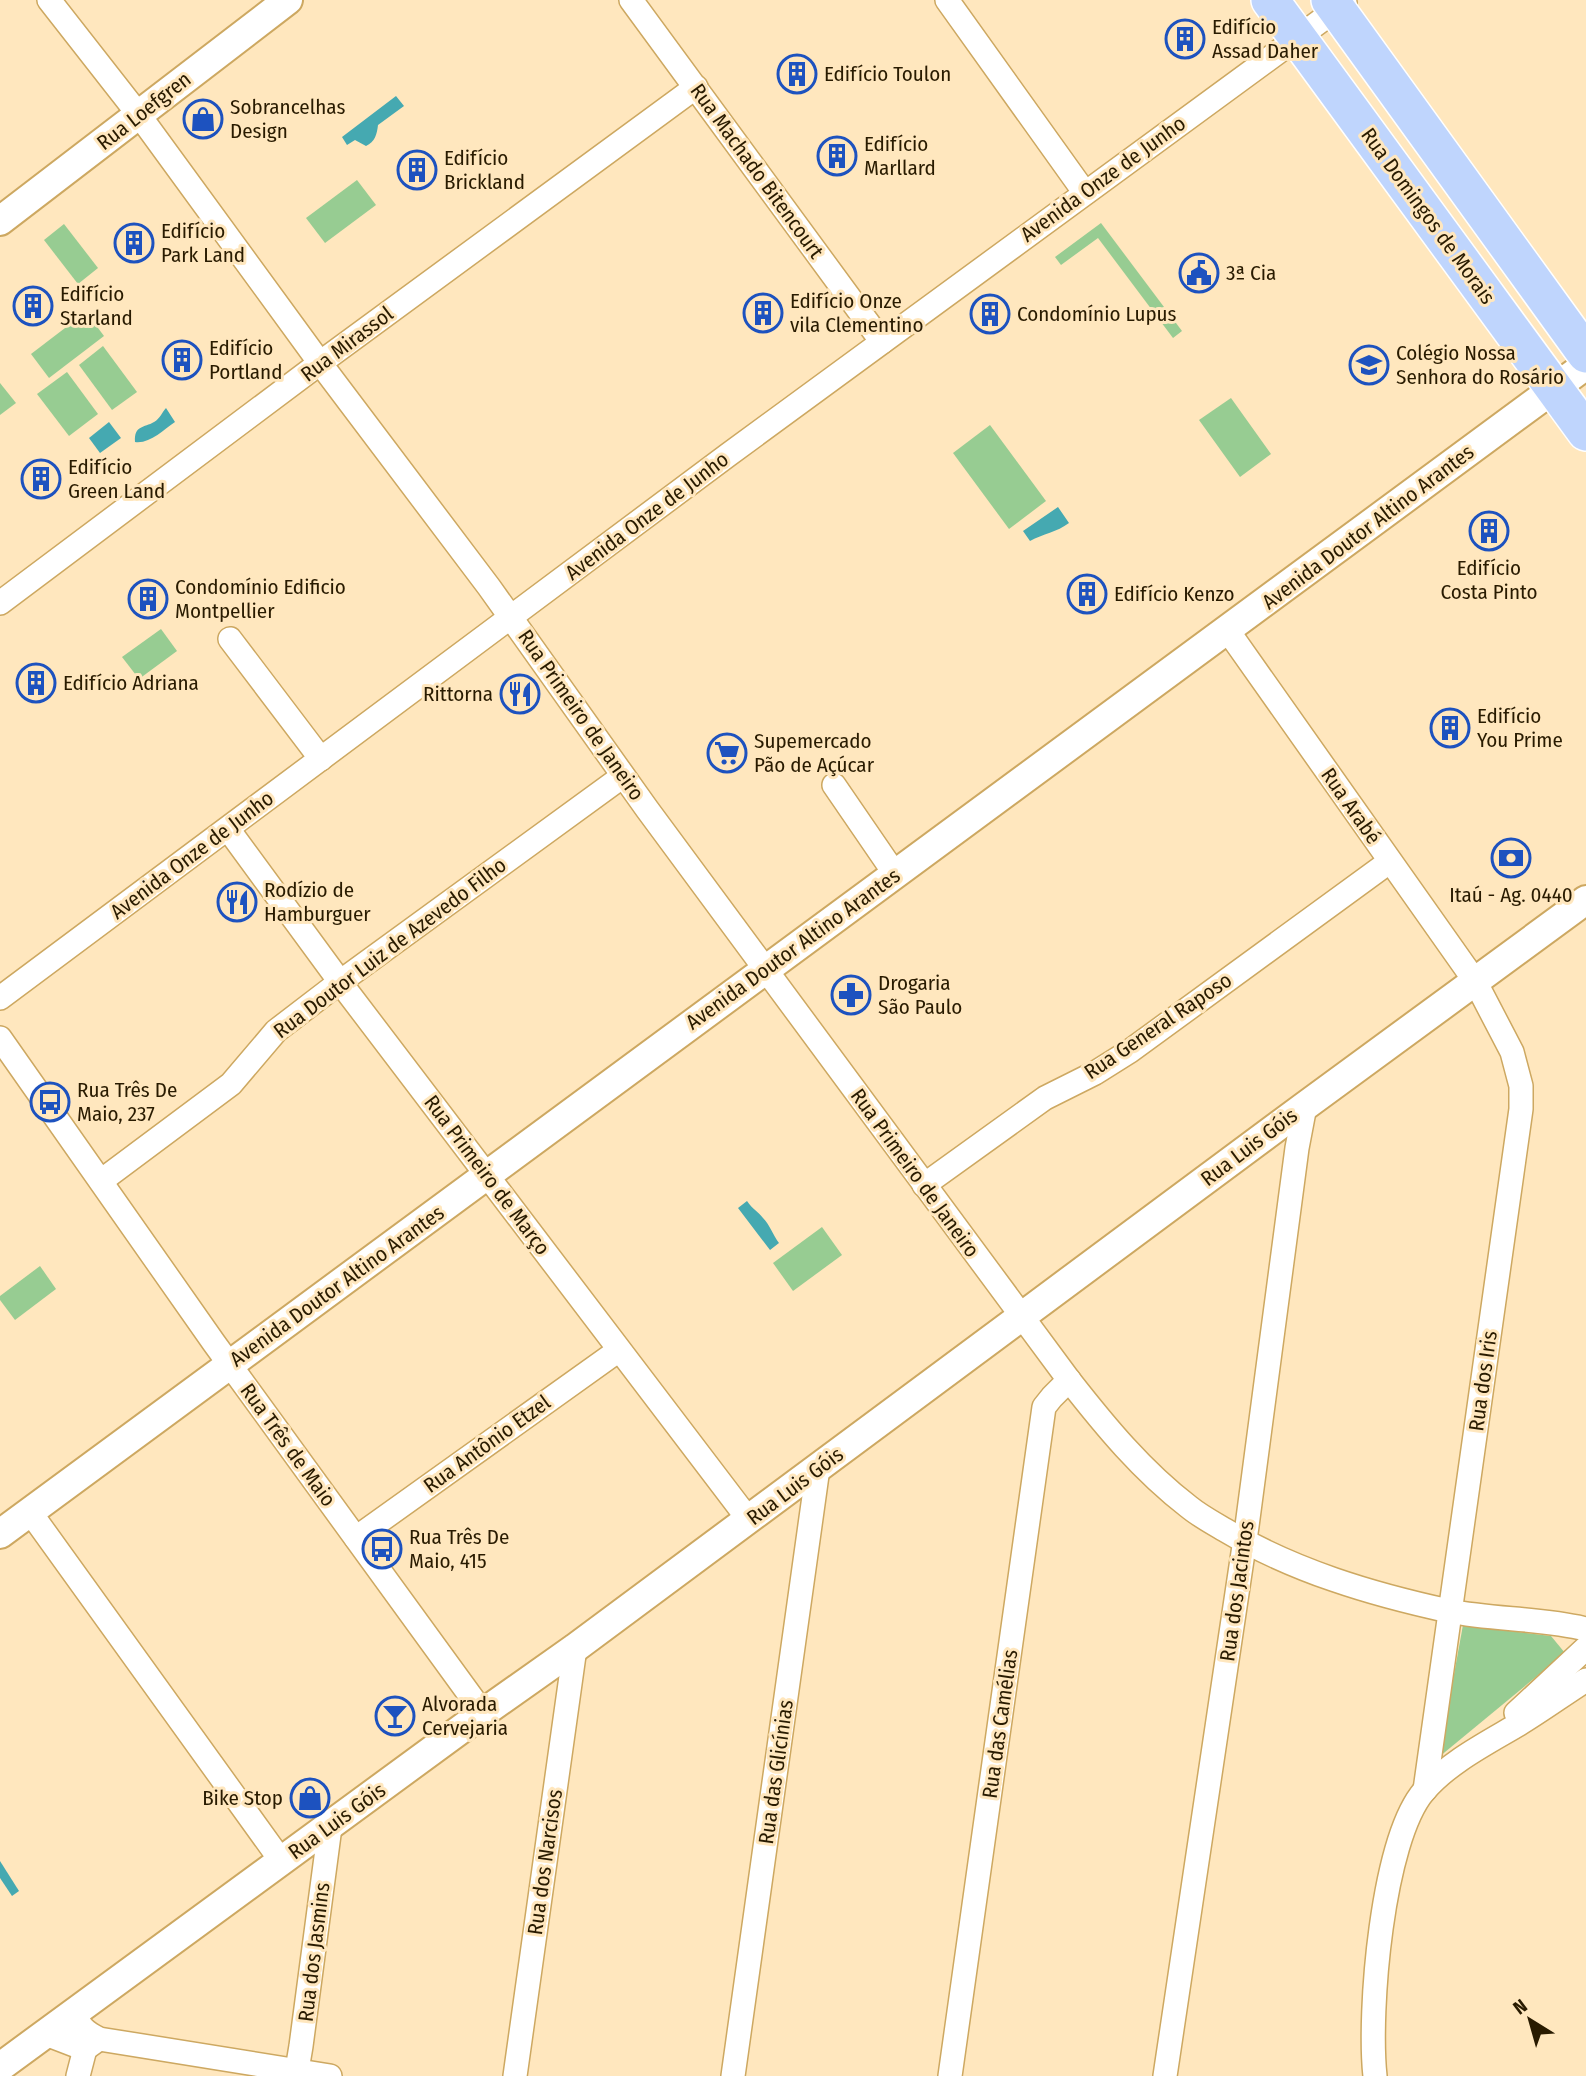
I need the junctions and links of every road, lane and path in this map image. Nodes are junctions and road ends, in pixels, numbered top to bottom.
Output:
1 (49, 0) edge
2 (288, 0) edge
3 (631, 0) edge
4 (947, 0) edge
5 (1269, 0) edge
6 (1338, 3) edge
7 (1296, 37) junction
8 (696, 87) junction
9 (139, 115) junction
10 (1085, 193) junction
11 (0, 221) edge
12 (882, 342) junction
13 (1586, 354) edge
14 (320, 363) junction
15 (1586, 365) edge
16 (1554, 389) junction
17 (1586, 432) edge
18 (0, 603) edge
19 (511, 617) junction
20 (1228, 631) junction
21 (230, 639) dead end
22 (321, 760) junction
23 (623, 776) junction
24 (834, 785) dead end
25 (228, 829) junction
26 (1390, 862) junction
27 (895, 874) junction
28 (1586, 900) edge
29 (765, 969) junction
30 (1475, 981) junction
31 (340, 982) junction
32 (0, 999) edge
33 (0, 1038) edge
34 (1305, 1106) junction
35 (488, 1175) junction
36 (101, 1181) junction
37 (924, 1185) junction
38 (1021, 1316) junction
39 (619, 1350) junction
40 (229, 1365) junction
41 (1069, 1380) junction
42 (818, 1468) junction
43 (30, 1512) junction
44 (749, 1520) junction
45 (0, 1534) edge
46 (356, 1538) junction
47 (1244, 1541) junction
48 (1450, 1611) junction
49 (1586, 1629) edge
50 (575, 1648) junction
51 (1586, 1648) edge
52 (1586, 1680) edge
53 (483, 1713) junction
54 (1480, 1747) junction
55 (1424, 1790) junction
56 (330, 1827) junction
57 (282, 1862) junction
58 (75, 2012) junction
59 (46, 2034) junction
60 (92, 2044) junction
61 (0, 2067) edge
62 (296, 2073) edge
63 (78, 2076) edge
64 (330, 2076) edge
65 (515, 2076) edge
66 (733, 2076) edge
67 (950, 2076) edge
68 (1166, 2076) edge
69 (1375, 2076) edge

1 - 9 street, Rua Primeiro de Janeiro
2 - 9 street, Rua Loefgren
3 - 8 street, Rua Machado Bitencourt
4 - 10 street
5 - 7 main road, Rua Domingos de Morais
6 - 7 street, Avenida Onze de Junho
6 - 13 main road
7 - 10 street, Avenida Onze de Junho
7 - 16 main road, Rua Domingos de Morais
8 - 12 street, Rua Machado Bitencourt
8 - 14 street, Rua Mirassol
9 - 11 street, Rua Loefgren
9 - 14 street, Rua Primeiro de Janeiro
10 - 12 street, Avenida Onze de Junho
12 - 19 street, Avenida Onze de Junho
14 - 18 street, Rua Mirassol
14 - 19 street, Rua Primeiro de Janeiro
15 - 16 street, Avenida Doutor Altino Arantes
16 - 17 main road, Rua Domingos de Morais
16 - 20 street, Avenida Doutor Altino Arantes
19 - 22 street, Avenida Onze de Junho
19 - 23 street, Rua Primeiro de Janeiro
20 - 26 street, Rua Arabé
20 - 27 street, Avenida Doutor Altino Arantes
21 - 22 street
22 - 25 street, Avenida Onze de Junho
23 - 29 street, Rua Primeiro de Janeiro
23 - 31 street, Rua Doutor Luiz de Azevedo Filho
24 - 27 street
25 - 31 street, Rua Primeiro de Março
25 - 32 street, Avenida Onze de Junho
26 - 30 street, Rua Arabé
26 - 37 street, Rua General Raposo
27 - 29 street, Avenida Doutor Altino Arantes
28 - 30 street, Rua Luis Góis
29 - 35 street, Avenida Doutor Altino Arantes
29 - 37 street, Rua Primeiro de Janeiro
30 - 34 street, Rua Luis Góis
30 - 48 street, Rua dos Iris
31 - 35 street, Rua Primeiro de Março
31 - 36 street, Rua Doutor Luiz de Azevedo Filho
33 - 36 street, Rua Três de Maio
34 - 38 street, Rua Luis Góis
34 - 47 street, Rua dos Jacintos
35 - 39 street, Rua Primeiro de Março
35 - 40 street, Avenida Doutor Altino Arantes
36 - 40 street, Rua Três de Maio
37 - 38 street, Rua Primeiro de Janeiro
38 - 41 street, Rua Primeiro de Janeiro
38 - 42 street, Rua Luis Góis
39 - 44 street, Rua Primeiro de Março
39 - 46 street, Rua Antônio Etzel
40 - 43 street, Avenida Doutor Altino Arantes
40 - 46 street, Rua Três de Maio
41 - 47 street, Rua Primeiro de Janeiro
41 - 67 street, Rua das Camélias
42 - 44 street, Rua Luis Góis
42 - 66 street, Rua das Glicínias
43 - 45 street, Avenida Doutor Altino Arantes
43 - 57 street
44 - 50 street, Rua Luis Góis
46 - 53 street, Rua Três de Maio
47 - 48 street, Rua Primeiro de Janeiro
47 - 68 street, Rua dos Jacintos
48 - 49 street, Rua Primeiro de Janeiro
48 - 55 street, Rua dos Iris
50 - 53 street, Rua Luis Góis
50 - 65 street, Rua dos Narcisos
51 - 54 street
52 - 54 street
53 - 56 street, Rua Luis Góis
54 - 55 street
55 - 69 street
56 - 57 street, Rua Luis Góis
56 - 62 street, Rua dos Jasmins
57 - 58 street, Rua Luis Góis
58 - 59 street, Rua Luis Góis
58 - 60 street
59 - 60 street
59 - 61 street, Rua Luis Góis
60 - 62 street
60 - 63 street
62 - 64 street

